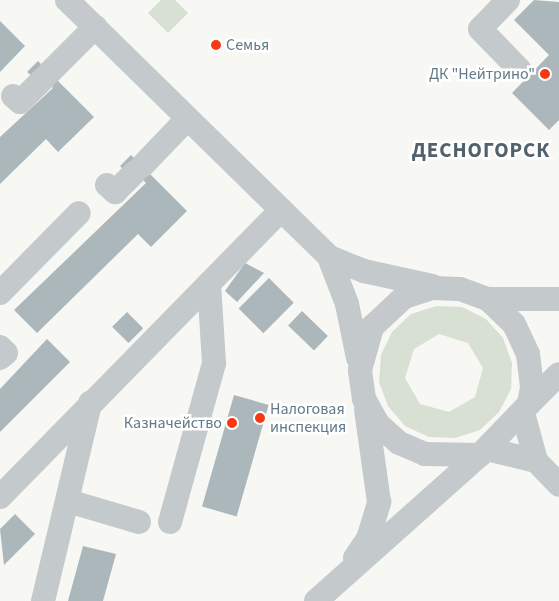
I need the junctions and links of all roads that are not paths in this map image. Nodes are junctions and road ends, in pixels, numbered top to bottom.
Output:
1 (68, 0) edge
2 (508, 0) edge
3 (95, 27) junction
4 (519, 69) dead end
5 (13, 96) dead end
6 (187, 120) junction
7 (107, 185) dead end
8 (280, 211) junction
9 (79, 213) dead end
10 (329, 257) junction
11 (209, 284) junction
12 (446, 288) junction
13 (0, 293) edge
14 (488, 299) junction
15 (559, 299) edge
16 (0, 347) edge
17 (0, 358) edge
18 (360, 370) junction
19 (559, 374) edge
20 (364, 399) junction
21 (90, 403) junction
22 (526, 409) junction
23 (484, 452) junction
24 (536, 461) junction
25 (559, 485) edge
26 (0, 497) edge
27 (68, 501) junction
28 (139, 522) dead end
29 (170, 522) dead end
30 (342, 575) junction
31 (43, 601) edge
32 (316, 601) edge

1 - 3 street
2 - 4 street
3 - 5 street
3 - 6 street
6 - 7 street
6 - 8 street
8 - 10 street
8 - 11 street
9 - 13 street
10 - 12 street
10 - 18 street
11 - 21 street
11 - 29 street
12 - 14 street
12 - 18 street
14 - 15 street
14 - 22 street
16 - 17 street
18 - 20 street
19 - 22 street
20 - 23 street
20 - 30 street
21 - 26 street
21 - 27 street
22 - 23 street
22 - 24 street
23 - 24 street
23 - 30 street
24 - 25 street
27 - 28 street
27 - 31 street
30 - 32 street

